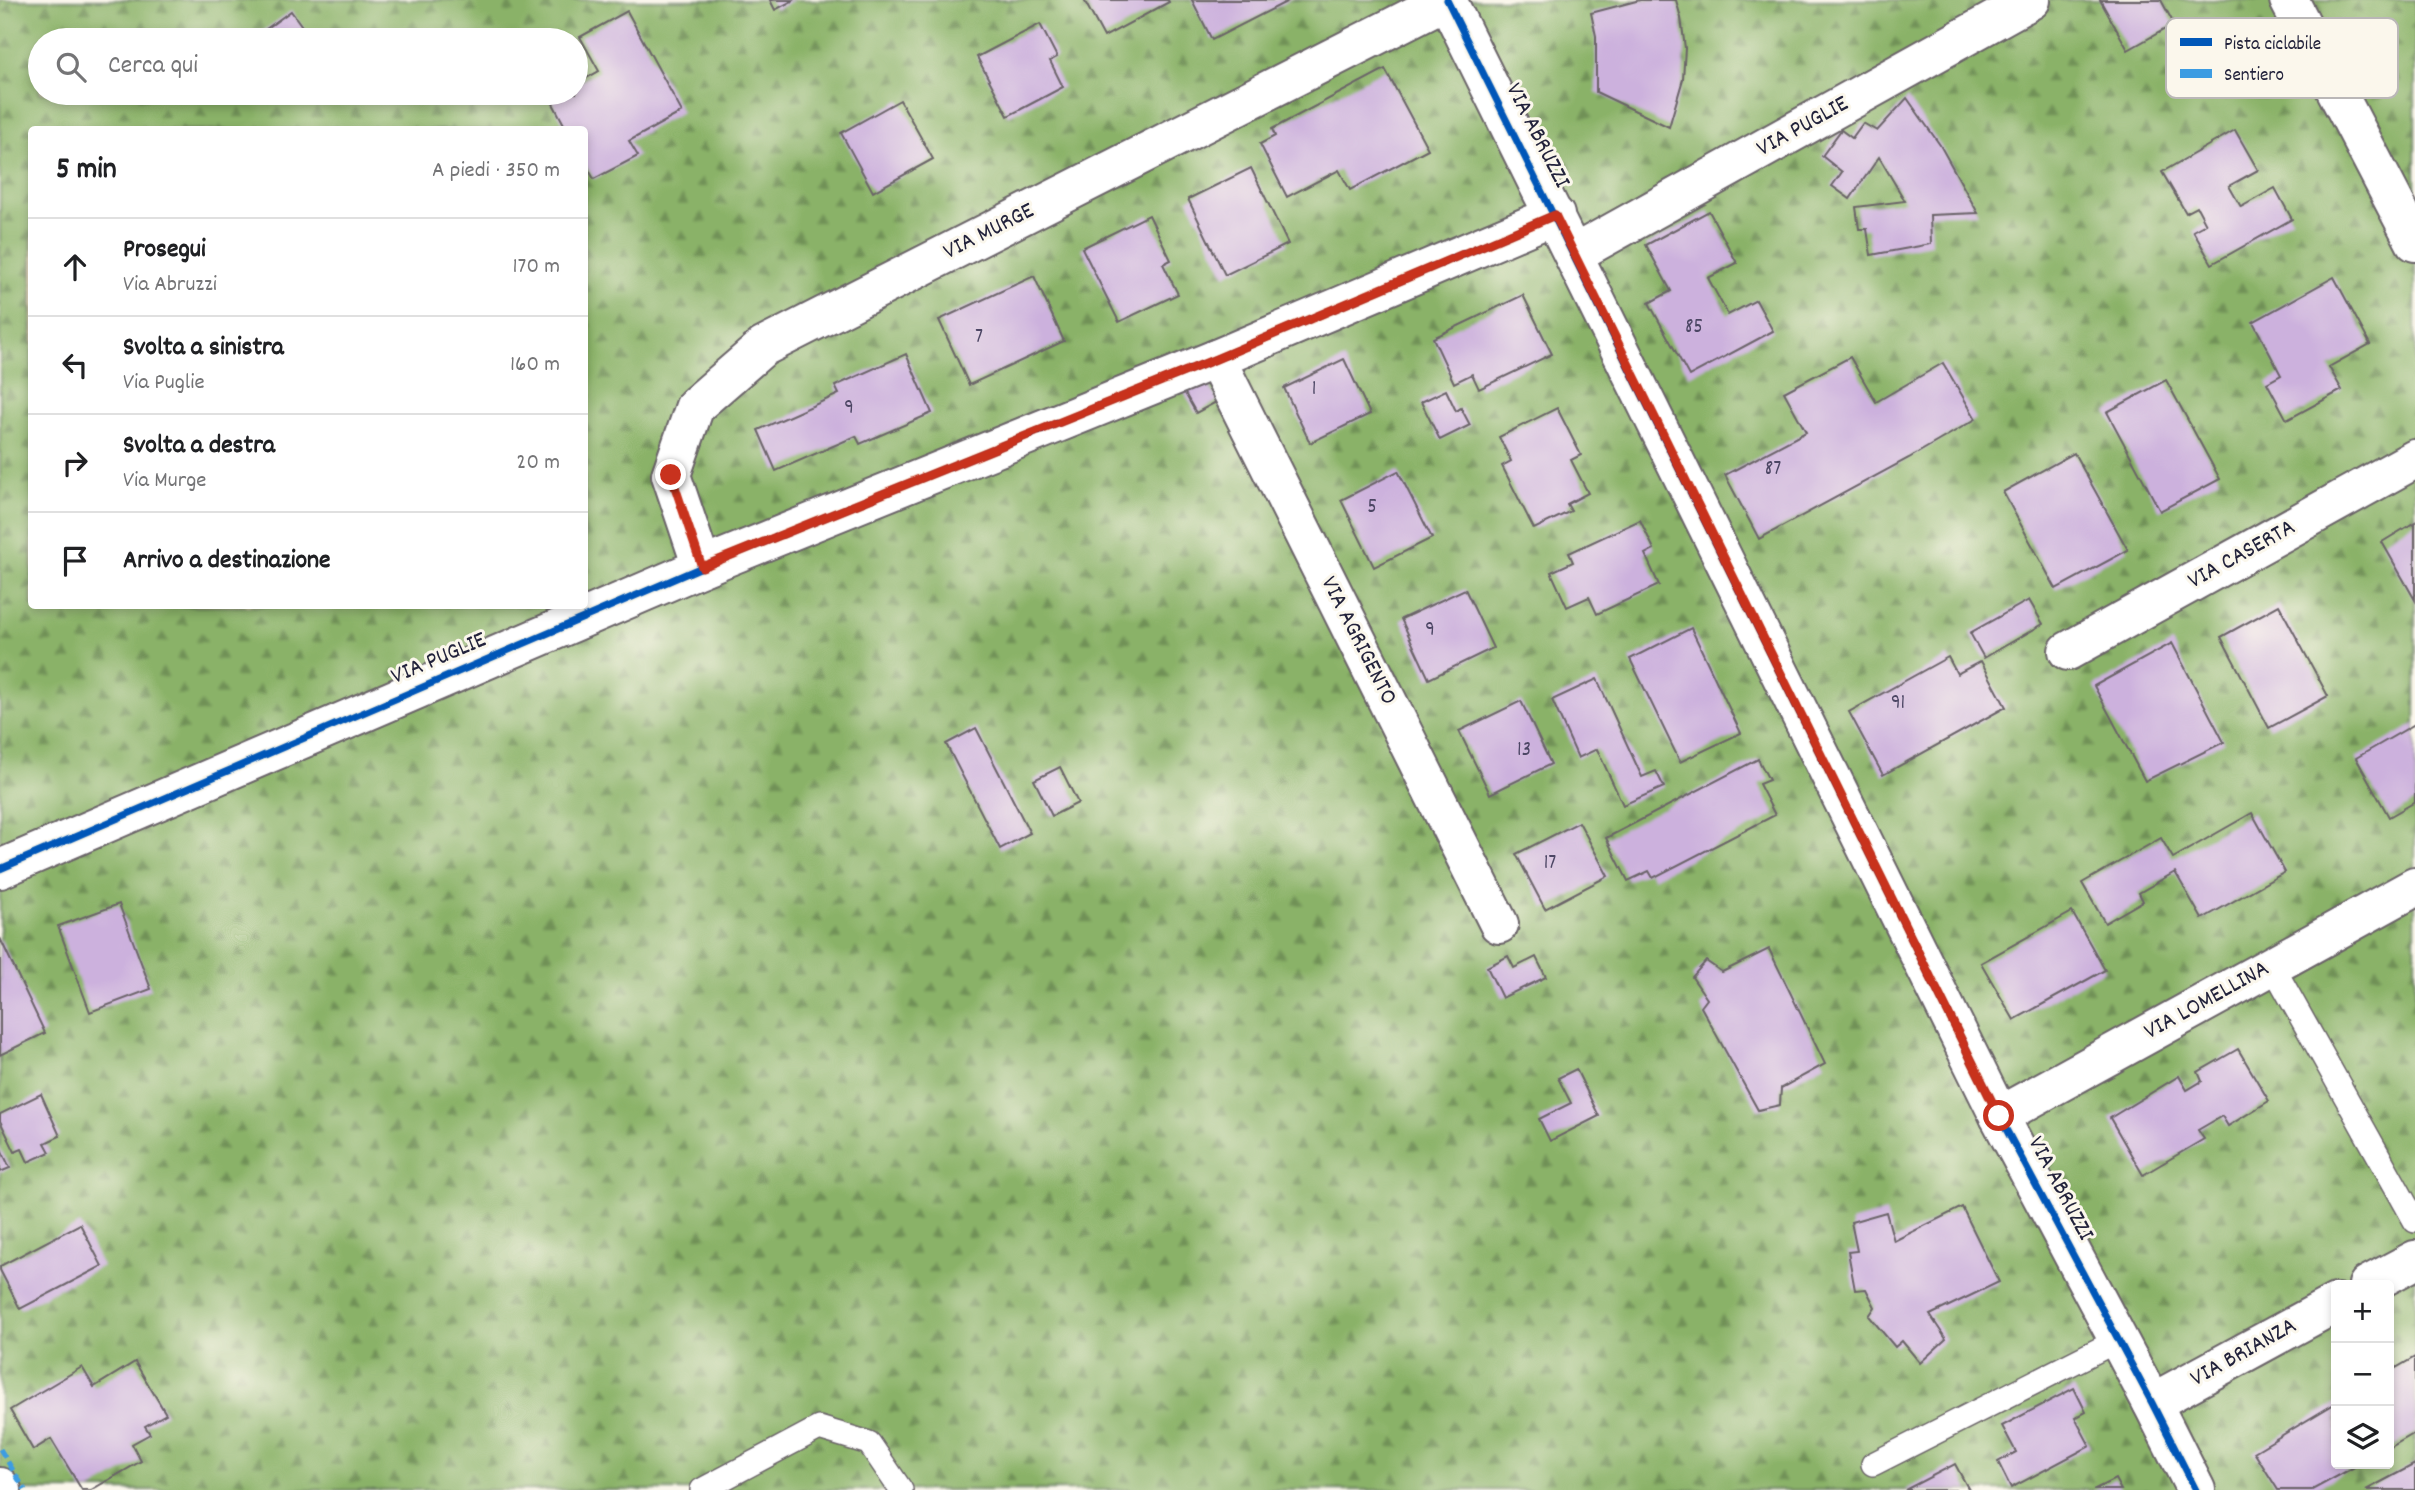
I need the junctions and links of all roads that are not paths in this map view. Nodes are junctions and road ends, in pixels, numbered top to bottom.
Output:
1 (1446, 0) edge
2 (2031, 0) edge
3 (2289, 0) edge
4 (2298, 18) edge
5 (2340, 98) edge
6 (1555, 215) junction
7 (2415, 242) edge
8 (1574, 254) junction
9 (1216, 359) junction
10 (2415, 459) edge
11 (702, 567) junction
12 (2068, 651) dead end
13 (0, 869) edge
14 (2412, 896) edge
15 (1499, 924) dead end
16 (2273, 965) junction
17 (1999, 1116) junction
18 (2415, 1221) edge
19 (2415, 1260) edge
20 (2377, 1280) edge
21 (2331, 1306) edge
22 (2118, 1340) junction
23 (2152, 1403) junction
24 (1873, 1464) dead end
25 (702, 1490) edge
26 (901, 1490) edge
27 (2196, 1490) edge

1 - 6 street, VIA ABRUZZI
1 - 11 street, VIA MURGE
2 - 8 street, VIA PUGLIE
3 - 4 street
5 - 7 street
6 - 8 street, VIA ABRUZZI
6 - 9 street, VIA PUGLIE
8 - 17 street, VIA ABRUZZI
9 - 11 street, VIA PUGLIE
9 - 15 street, VIA AGRIGENTO
10 - 12 street, VIA CASERTA
11 - 13 street, VIA PUGLIE
14 - 16 street, VIA LOMELLINA
16 - 17 street, VIA LOMELLINA
16 - 18 lane
17 - 22 street, VIA ABRUZZI
19 - 20 street
21 - 23 street, VIA BRIANZA
22 - 23 street, VIA ABRUZZI
22 - 24 lane
23 - 27 street, VIA ABRUZZI
25 - 26 lane

